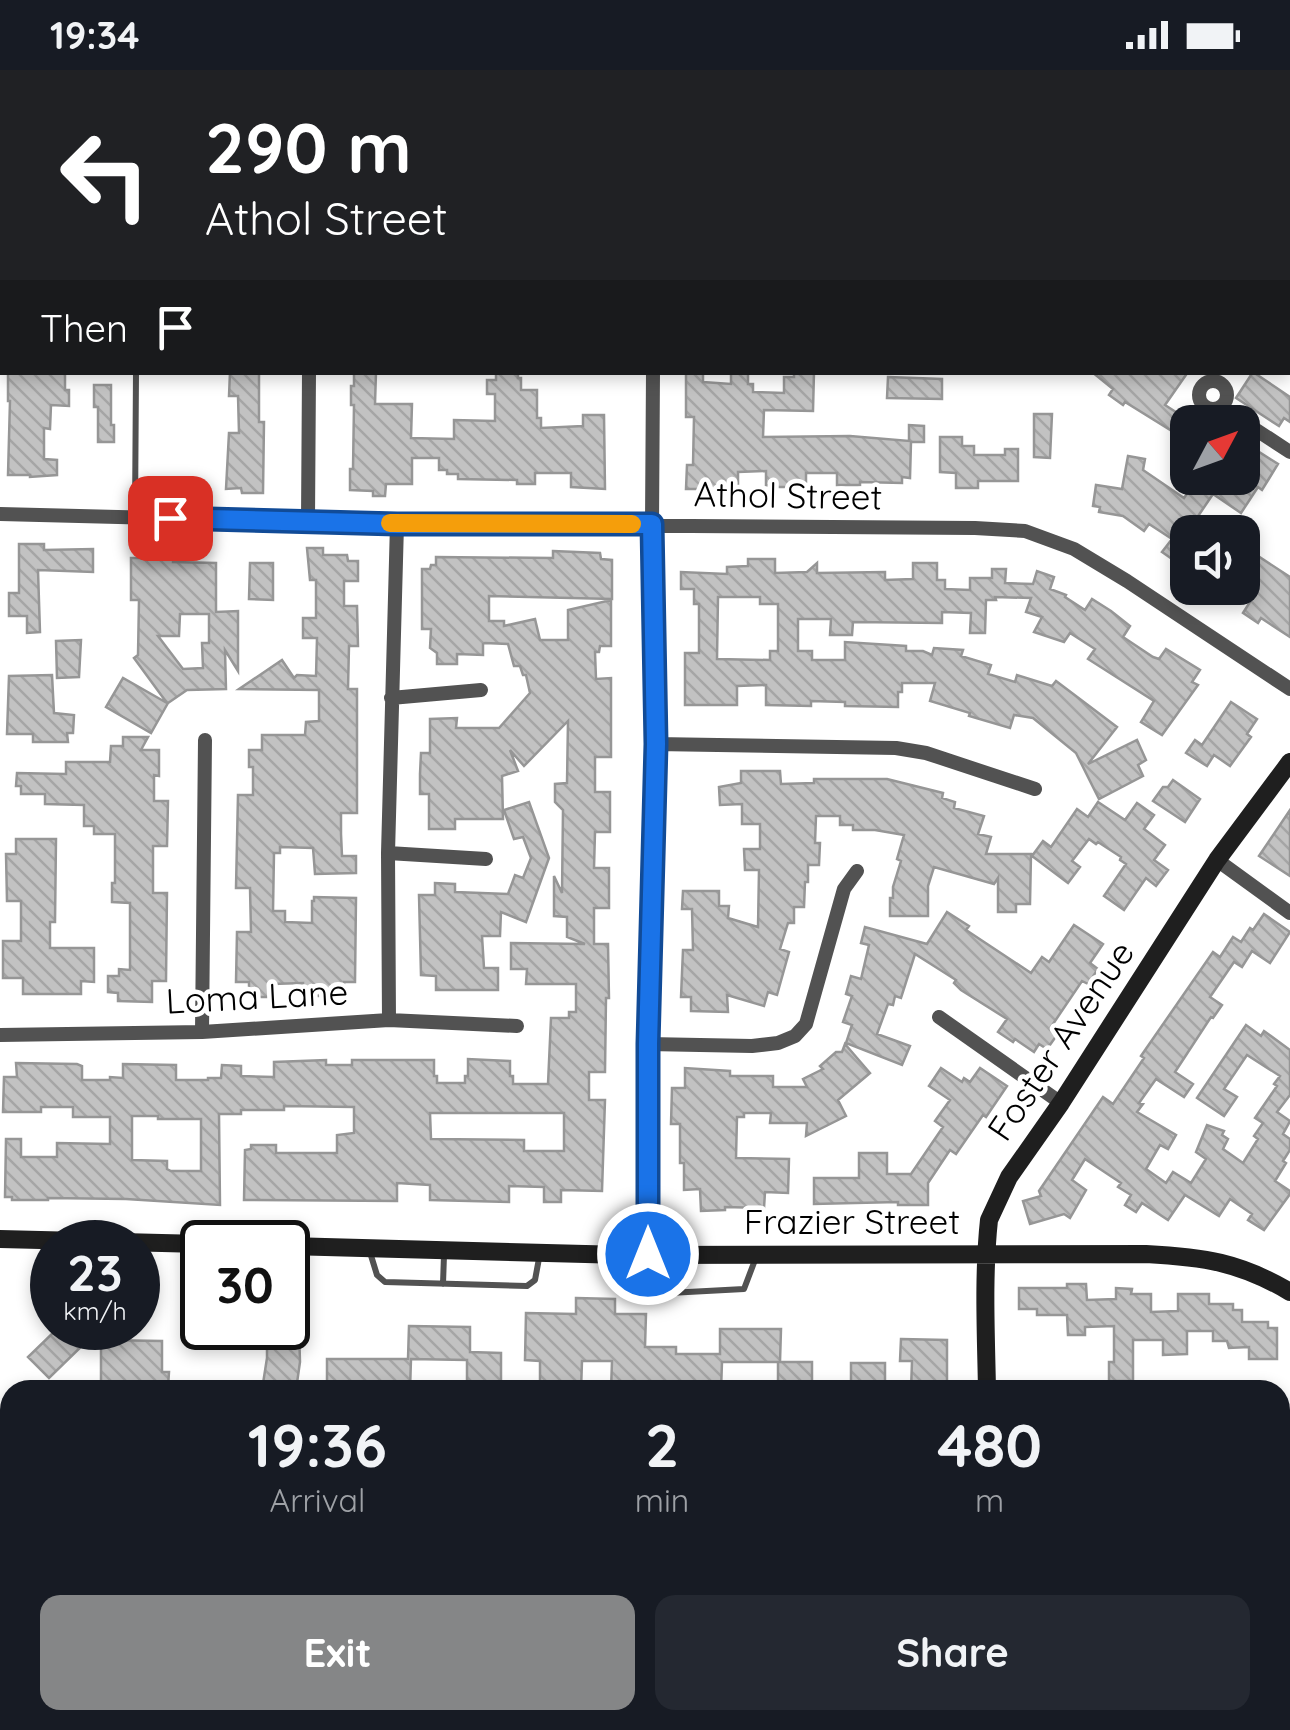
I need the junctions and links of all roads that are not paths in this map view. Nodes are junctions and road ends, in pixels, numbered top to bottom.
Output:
1 (136, 375) edge
2 (309, 375) edge
3 (653, 375) edge
4 (1260, 432) edge
5 (1290, 452) edge
6 (0, 514) edge
7 (135, 518) junction
8 (308, 520) junction
9 (397, 524) junction
10 (652, 524) junction
11 (481, 690) dead end
12 (1290, 690) edge
13 (391, 698) junction
14 (205, 740) dead end
15 (656, 744) junction
16 (1290, 762) edge
17 (1035, 789) dead end
18 (388, 854) junction
19 (486, 858) dead end
20 (1217, 860) junction
21 (857, 871) dead end
22 (1290, 913) edge
23 (939, 1017) dead end
24 (389, 1020) junction
25 (516, 1026) dead end
26 (202, 1032) junction
27 (0, 1034) edge
28 (648, 1044) junction
29 (1061, 1103) junction
30 (0, 1239) edge
31 (180, 1243) edge
32 (310, 1247) edge
33 (369, 1248) junction
34 (444, 1250) junction
35 (540, 1252) junction
36 (648, 1254) junction
37 (756, 1254) junction
38 (986, 1255) junction
39 (443, 1284) junction
40 (1290, 1292) edge
41 (986, 1380) edge

1 - 7 lane
2 - 8 street
3 - 10 street
4 - 5 street
6 - 7 street, Athol Street
7 - 8 street, Athol Street
8 - 9 street, Athol Street
9 - 10 street, Athol Street
9 - 13 street
10 - 12 street, Athol Street
10 - 15 street
11 - 13 street
13 - 18 street
14 - 26 street
15 - 17 street
15 - 28 street
16 - 20 street, Foster Avenue
18 - 19 street
18 - 24 street
20 - 22 street
20 - 29 street, Foster Avenue
21 - 28 street
23 - 29 street
24 - 25 street, Loma Lane
24 - 26 street, Loma Lane
26 - 27 street, Loma Lane
28 - 36 street
29 - 38 street, Foster Avenue
30 - 31 street
32 - 33 street, Frazier Street
33 - 34 street, Frazier Street
33 - 39 lane
34 - 35 street, Frazier Street
34 - 39 lane
35 - 36 street, Frazier Street
35 - 39 lane
36 - 37 street, Frazier Street
36 - 37 lane
37 - 38 street, Frazier Street
38 - 40 street, Frazier Street
38 - 41 street, Foster Avenue

